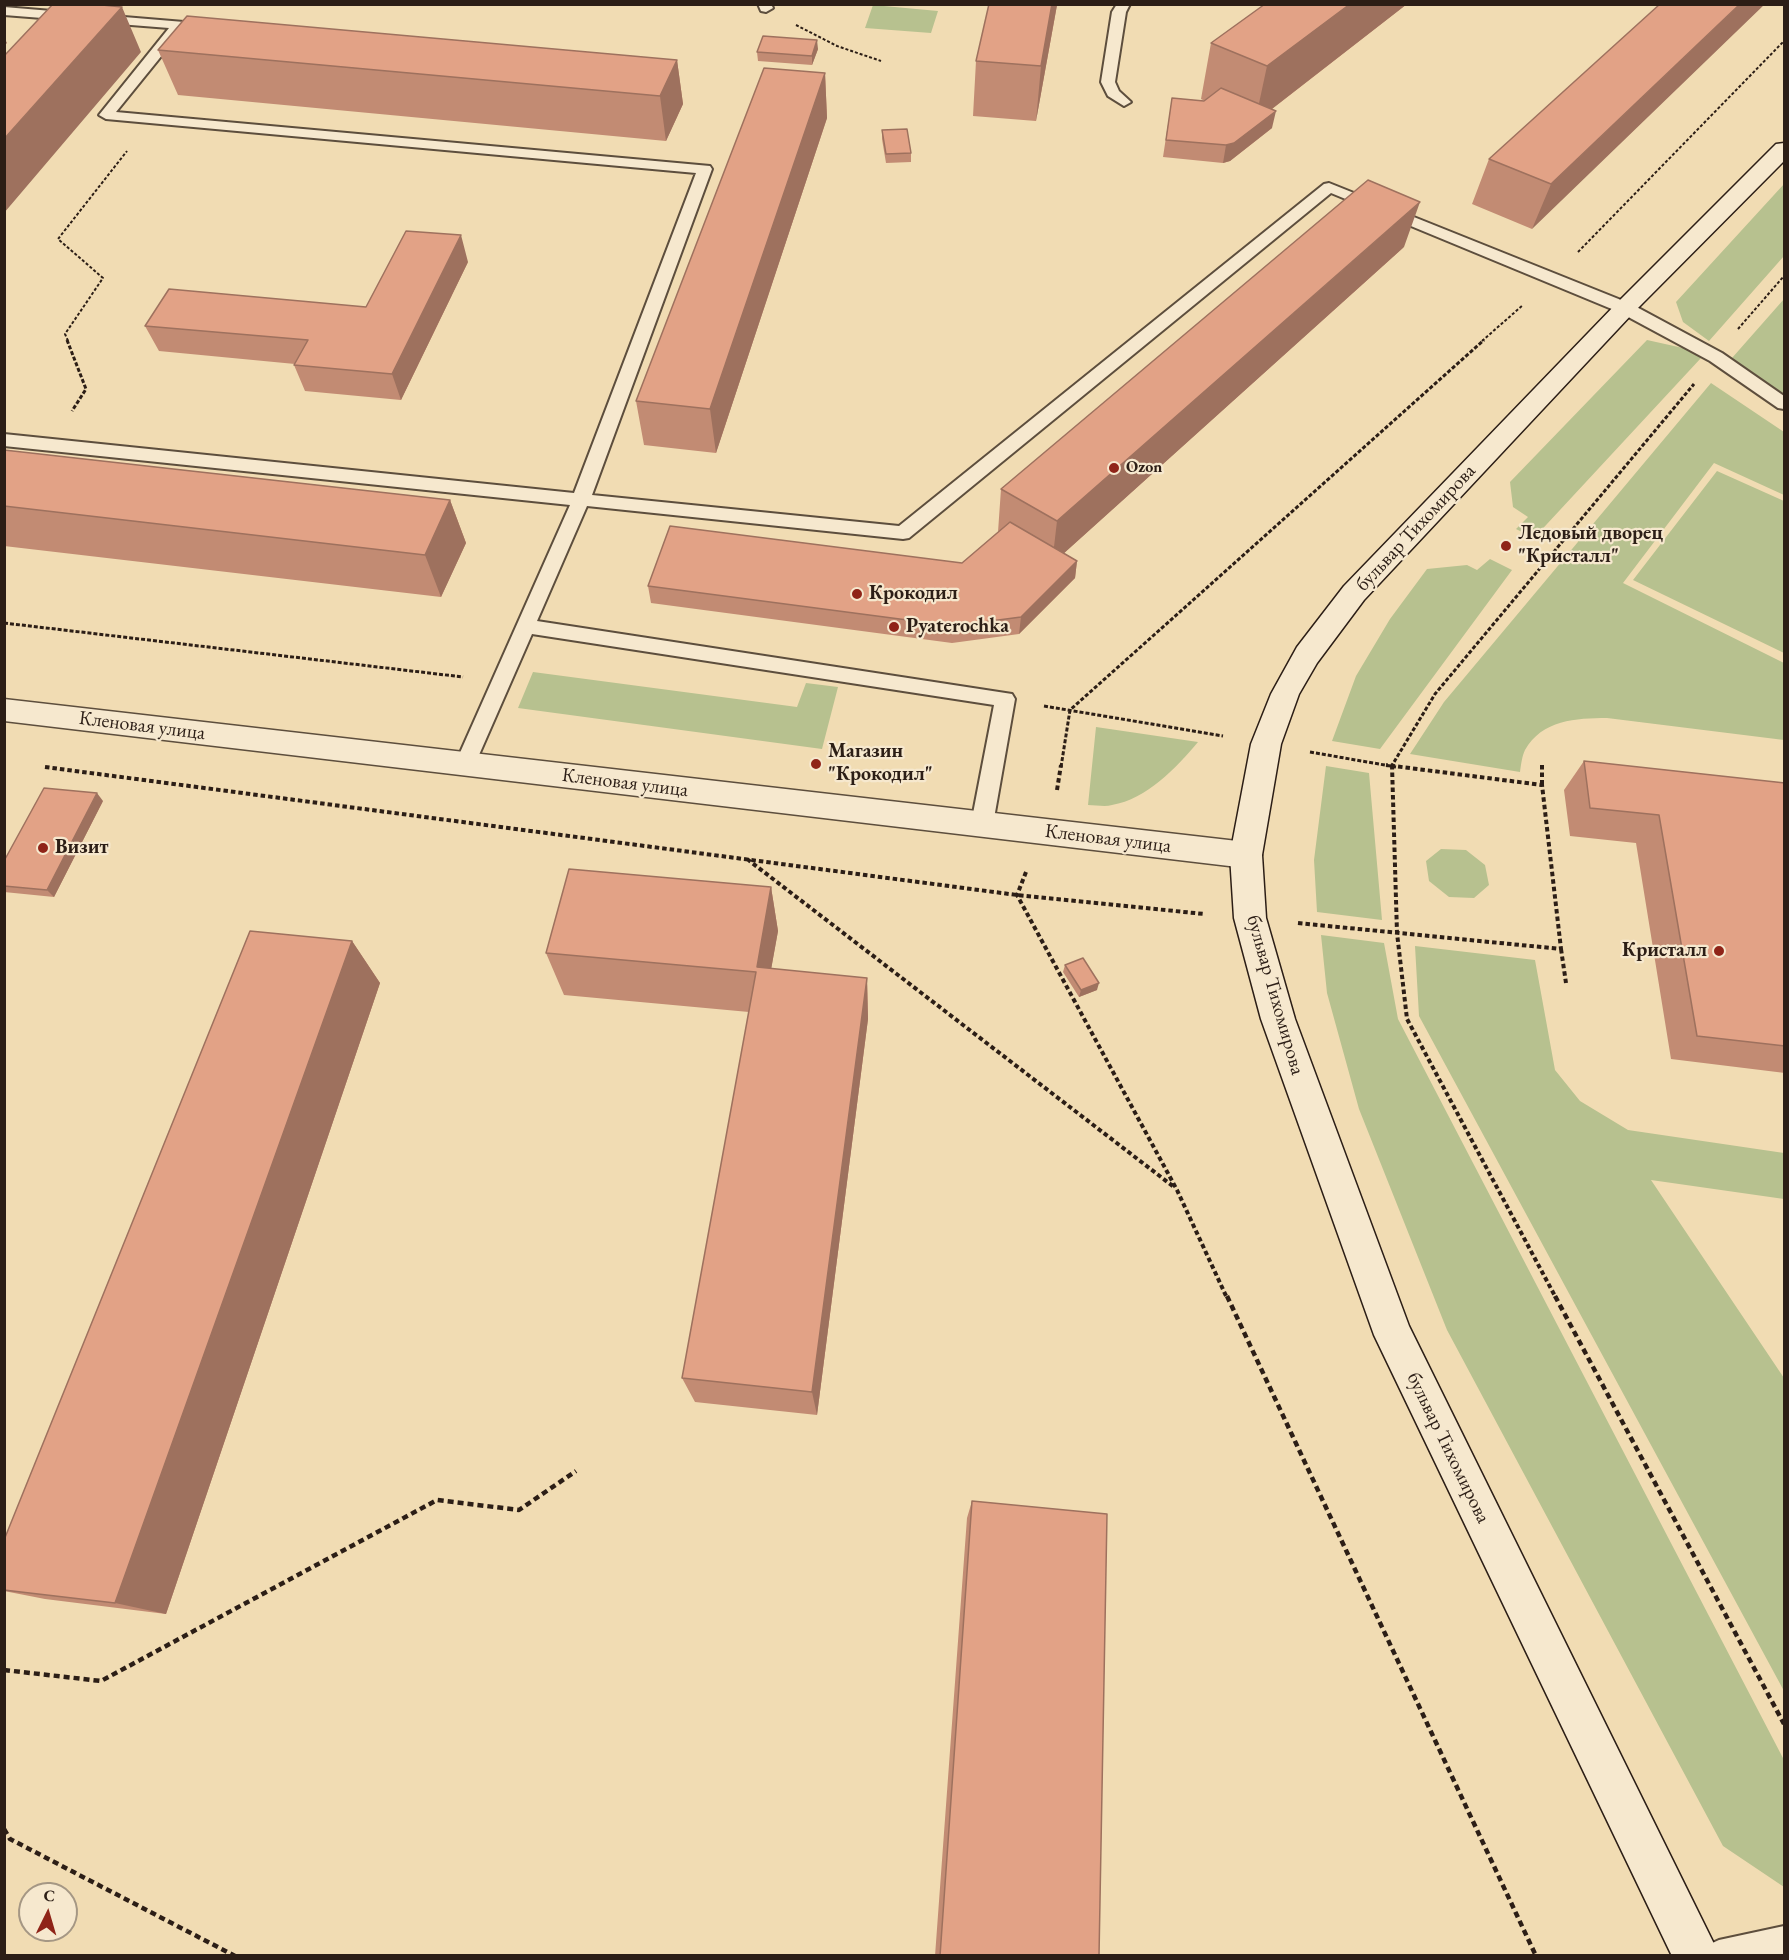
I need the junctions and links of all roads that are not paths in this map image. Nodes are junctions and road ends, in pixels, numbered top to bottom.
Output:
1 (1124, 4) edge
2 (4, 10) edge
3 (70, 16) junction
4 (56, 32) edge
5 (1124, 102) dead end
6 (1785, 149) edge
7 (1625, 308) junction
8 (1785, 404) edge
9 (4, 440) edge
10 (581, 499) junction
11 (526, 626) junction
12 (4, 710) edge
13 (465, 764) junction
14 (982, 824) junction
15 (1246, 855) junction
16 (1785, 1942) edge
17 (1697, 1956) edge
18 (1719, 1956) edge

1 - 5 lane
2 - 3 lane
3 - 4 lane
3 - 10 lane
6 - 7 street, бульвар Тихомирова
7 - 8 lane
7 - 10 lane
7 - 15 street, бульвар Тихомирова
9 - 10 lane
10 - 11 lane
11 - 13 lane
11 - 14 lane
12 - 13 street, Кленовая улица
13 - 14 street, Кленовая улица
14 - 15 street, Кленовая улица
15 - 17 street, бульвар Тихомирова
16 - 18 lane

